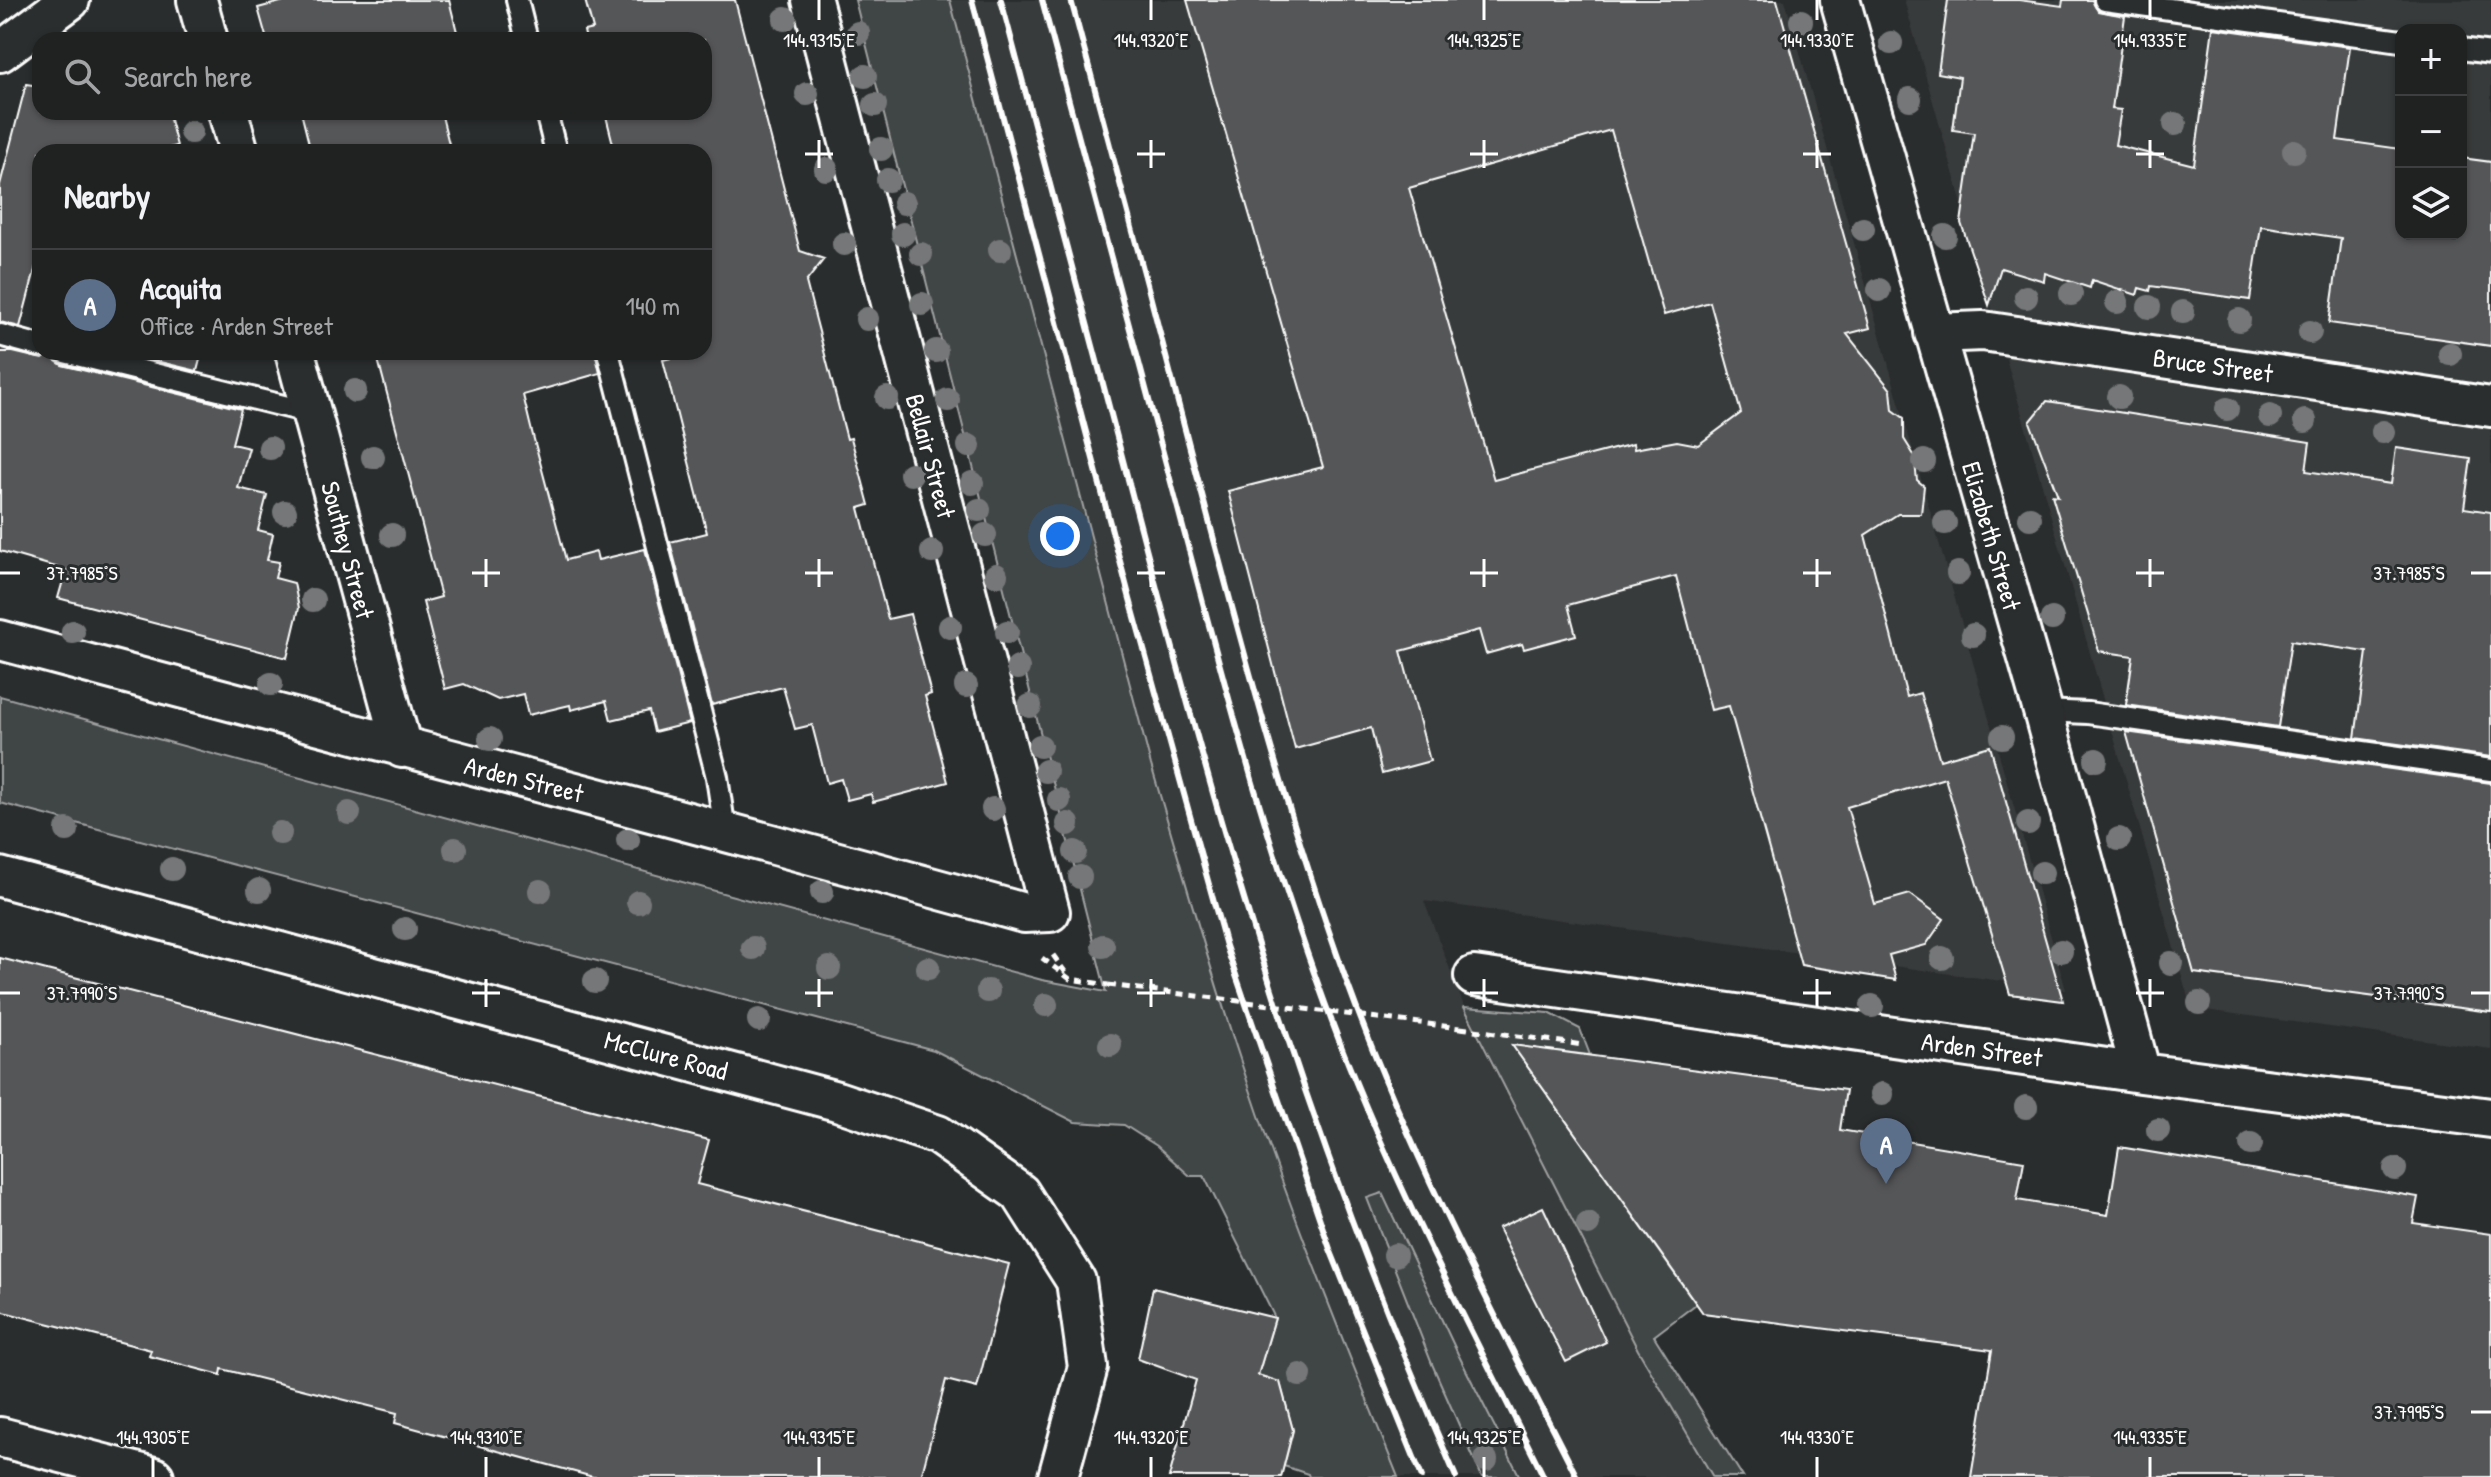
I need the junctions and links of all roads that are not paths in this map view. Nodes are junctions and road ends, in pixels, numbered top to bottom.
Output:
1 (70, 0) edge
2 (197, 0) edge
3 (517, 0) edge
4 (812, 0) edge
5 (1840, 0) edge
6 (2105, 0) edge
7 (206, 32) edge
8 (525, 32) edge
9 (2395, 40) edge
10 (2467, 50) edge
11 (0, 52) edge
12 (2491, 53) edge
13 (230, 120) edge
14 (548, 120) edge
15 (237, 144) edge
16 (554, 144) edge
17 (1934, 333) junction
18 (0, 335) edge
19 (32, 344) edge
20 (97, 360) edge
21 (297, 360) edge
22 (610, 360) edge
23 (2491, 407) edge
24 (312, 413) junction
25 (0, 640) edge
26 (2043, 711) junction
27 (402, 748) junction
28 (2491, 770) edge
29 (725, 831) junction
30 (0, 877) edge
31 (1050, 912) joint
32 (1474, 976) dead end
33 (2141, 1073) junction
34 (2491, 1118) edge
35 (0, 1437) edge
36 (154, 1477) edge
37 (1058, 1477) edge

1 - 11 street
2 - 7 street
3 - 8 lane
4 - 31 street, Bellair Street
5 - 17 street, Elizabeth Street
6 - 9 lane
10 - 12 lane
13 - 15 street
14 - 16 lane
17 - 23 street, Bruce Street
17 - 26 street, Elizabeth Street
18 - 19 lane
20 - 24 lane
21 - 24 street, Southey Street
22 - 29 lane
24 - 27 street, Southey Street
25 - 27 street, Arden Street
26 - 28 lane
26 - 33 street, Elizabeth Street
27 - 29 street, Arden Street
29 - 31 street, Arden Street
30 - 37 street, McClure Road
32 - 33 street, Arden Street
33 - 34 street, Arden Street
35 - 36 street

